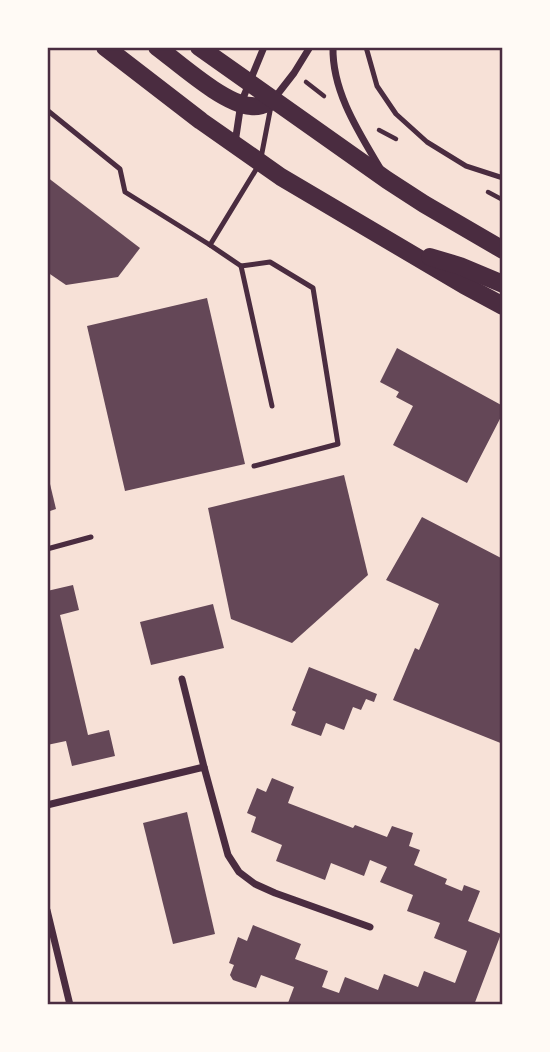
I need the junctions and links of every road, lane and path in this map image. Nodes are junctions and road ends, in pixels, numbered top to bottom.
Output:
1 (105, 47) edge
2 (157, 47) edge
3 (199, 47) edge
4 (264, 47) edge
5 (310, 47) edge
6 (333, 47) edge
7 (366, 47) edge
8 (248, 83) junction
9 (272, 101) junction
10 (241, 103) junction
11 (47, 110) edge
12 (234, 146) junction
13 (260, 163) junction
14 (503, 178) edge
15 (387, 180) junction
16 (210, 245) junction
17 (503, 250) edge
18 (406, 251) junction
19 (241, 266) junction
20 (503, 284) edge
21 (503, 306) edge
22 (272, 406) dead end
23 (254, 466) dead end
24 (91, 537) dead end
25 (47, 549) edge
26 (182, 679) dead end
27 (204, 767) junction
28 (47, 805) edge
29 (47, 910) edge
30 (370, 928) dead end
31 (70, 1005) edge

1 - 12 main road
2 - 10 main road
3 - 8 main road
4 - 8 street
5 - 9 street
6 - 15 street
7 - 14 lane
8 - 9 main road
8 - 10 street
9 - 10 main road
9 - 13 lane
9 - 15 main road
10 - 12 street
11 - 16 lane
12 - 13 main road
13 - 16 lane
13 - 18 main road
15 - 17 main road
16 - 19 lane
18 - 20 main road
18 - 21 main road
19 - 22 lane
19 - 23 lane
24 - 25 lane
26 - 27 street
27 - 28 street
27 - 30 street
29 - 31 street

